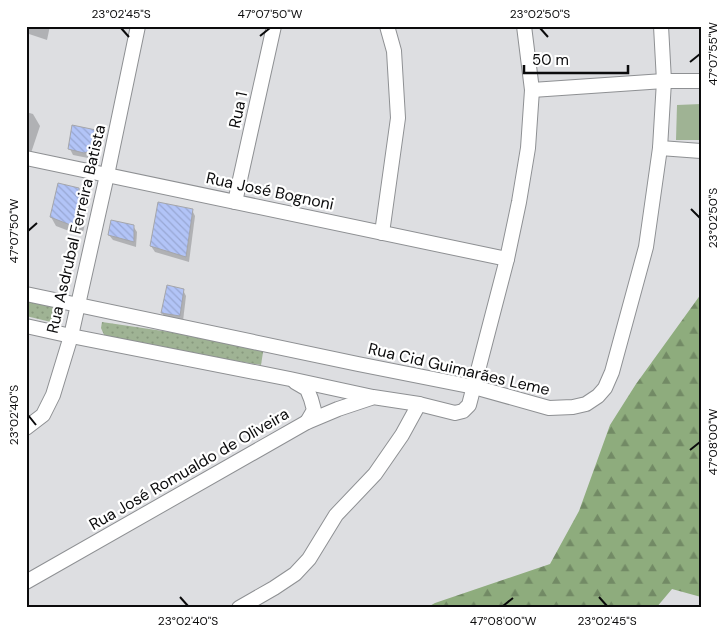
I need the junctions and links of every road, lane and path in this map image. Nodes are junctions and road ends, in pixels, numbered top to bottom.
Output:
1 (138, 26) edge
2 (274, 26) edge
3 (387, 26) edge
4 (524, 26) edge
5 (661, 26) edge
6 (664, 81) junction
7 (701, 81) edge
8 (532, 90) junction
9 (660, 148) junction
10 (701, 152) edge
11 (26, 158) edge
12 (107, 175) junction
13 (235, 202) junction
14 (382, 233) junction
15 (507, 259) junction
16 (26, 294) edge
17 (78, 305) junction
18 (26, 326) edge
19 (70, 336) junction
20 (290, 379) junction
21 (474, 387) junction
22 (373, 397) junction
23 (419, 404) junction
24 (308, 422) junction
25 (26, 428) edge
26 (26, 582) edge
27 (239, 608) edge

1 - 12 street, Rua Asdrubal Ferreira Batista
2 - 13 street, Rua 1
3 - 14 street
4 - 8 street
5 - 6 street, Rua Cid Guimarães Leme
6 - 7 street
6 - 8 street
6 - 9 street, Rua Cid Guimarães Leme
8 - 15 street
9 - 10 street
9 - 21 street, Rua Cid Guimarães Leme
11 - 12 street, Rua José Bognoni
12 - 13 street, Rua José Bognoni
12 - 17 street, Rua Asdrubal Ferreira Batista
13 - 14 street, Rua José Bognoni
14 - 15 street, Rua José Bognoni
15 - 21 street
16 - 17 street, Rua Cid Guimarães Leme
17 - 19 street, Rua Asdrubal Ferreira Batista
17 - 21 street, Rua Cid Guimarães Leme
18 - 19 street
19 - 20 street
19 - 25 street, Rua Asdrubal Ferreira Batista
20 - 22 street
20 - 24 street
21 - 23 street
22 - 23 street
22 - 24 street, Rua José Romualdo de Oliveira
23 - 27 street
24 - 26 street, Rua José Romualdo de Oliveira

